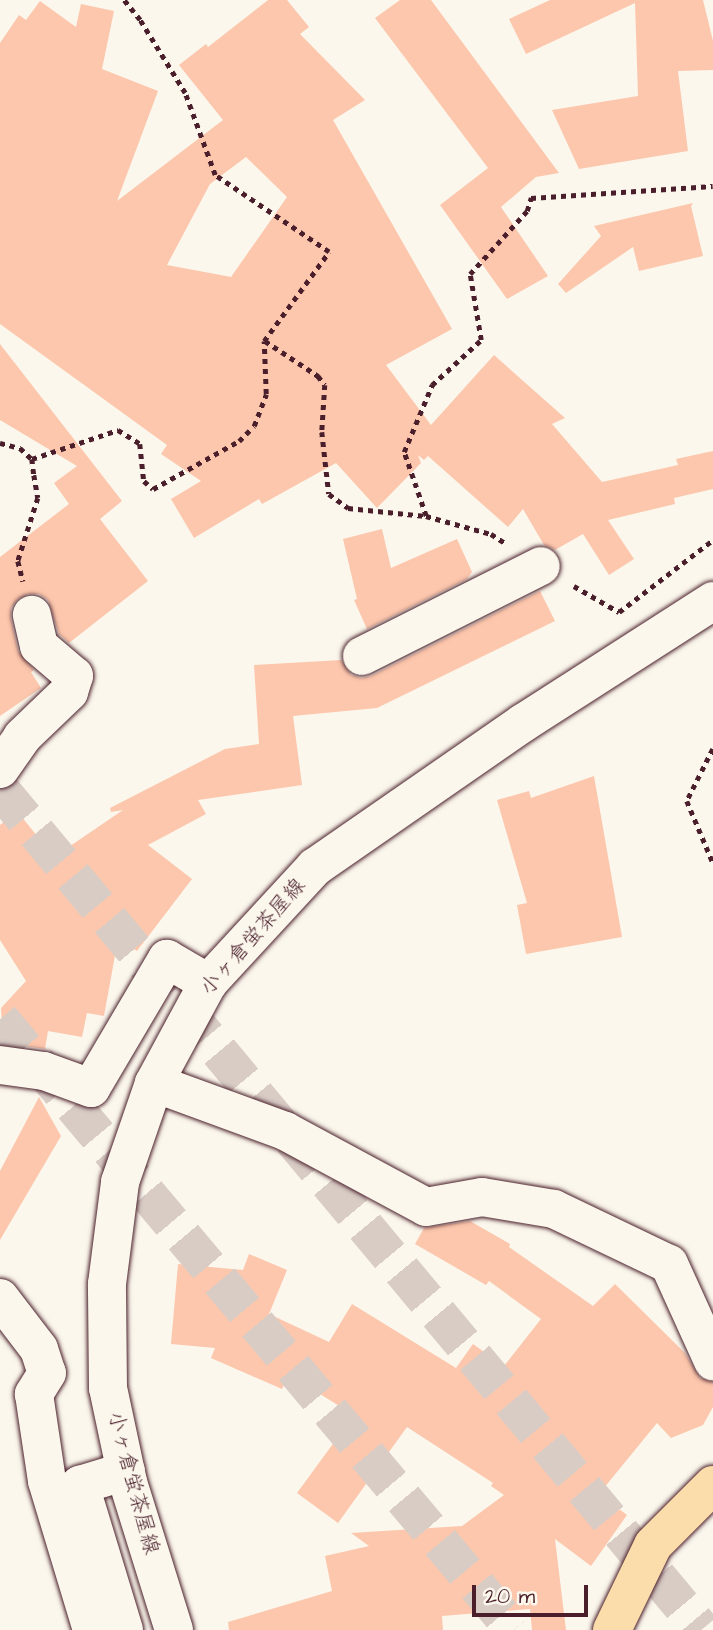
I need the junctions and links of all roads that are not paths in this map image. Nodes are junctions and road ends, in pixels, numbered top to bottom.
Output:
1 (541, 566) road end
2 (713, 601) edge
3 (32, 615) road end
4 (362, 656) dead end
5 (0, 769) edge
6 (208, 983) junction
7 (0, 1065) edge
8 (154, 1083) junction
9 (0, 1298) edge
10 (713, 1361) edge
11 (126, 1471) junction
12 (713, 1485) edge
13 (92, 1630) edge
14 (124, 1630) edge
15 (174, 1630) edge
16 (612, 1630) edge

1 - 4 street
2 - 6 street, 小ヶ倉蛍茶屋線
3 - 5 street
6 - 7 street
6 - 8 street, 小ヶ倉蛍茶屋線
8 - 10 street
8 - 11 street, 小ヶ倉蛍茶屋線
9 - 13 street
11 - 14 street
11 - 15 street, 小ヶ倉蛍茶屋線
12 - 16 highway

